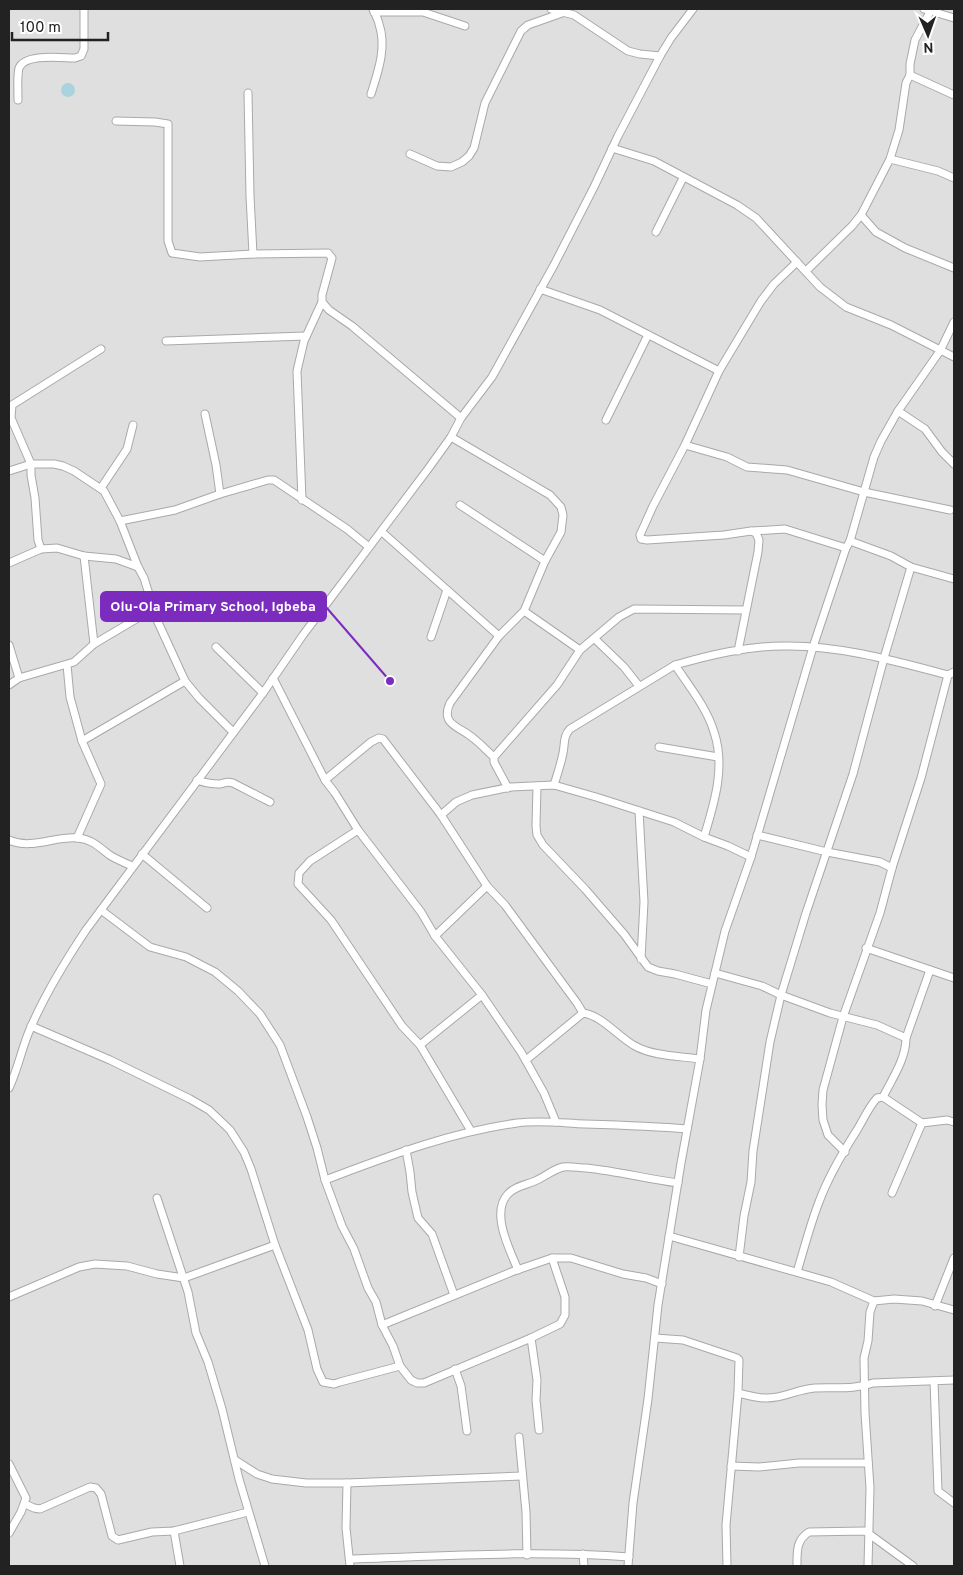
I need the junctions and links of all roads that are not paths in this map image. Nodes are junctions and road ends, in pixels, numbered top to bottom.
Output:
1 (84, 9) edge
2 (551, 9) edge
3 (693, 9) edge
4 (373, 10) edge
5 (927, 10) edge
6 (565, 12) junction
7 (576, 12) edge
8 (954, 18) edge
9 (465, 26) dead end
10 (660, 56) junction
11 (910, 75) junction
12 (248, 93) dead end
13 (371, 94) dead end
14 (954, 95) edge
15 (18, 100) dead end
16 (116, 120) dead end
17 (612, 148) junction
18 (410, 154) dead end
19 (890, 159) junction
20 (683, 178) junction
21 (954, 178) edge
22 (861, 215) junction
23 (656, 232) dead end
24 (254, 254) junction
25 (797, 262) junction
26 (954, 268) edge
27 (806, 271) junction
28 (540, 289) junction
29 (322, 302) junction
30 (954, 322) edge
31 (648, 335) junction
32 (306, 336) junction
33 (166, 341) dead end
34 (101, 349) dead end
35 (940, 351) junction
36 (954, 357) edge
37 (718, 371) junction
38 (898, 411) junction
39 (205, 414) dead end
40 (461, 418) junction
41 (606, 420) dead end
42 (133, 425) dead end
43 (451, 437) junction
44 (686, 445) junction
45 (31, 464) junction
46 (954, 464) edge
47 (9, 471) edge
48 (101, 488) junction
49 (864, 492) junction
50 (220, 494) junction
51 (302, 500) junction
52 (460, 505) dead end
53 (950, 510) dead end
54 (120, 520) junction
55 (751, 531) junction
56 (382, 532) junction
57 (848, 544) junction
58 (369, 547) junction
59 (41, 549) junction
60 (84, 556) junction
61 (545, 561) junction
62 (9, 563) edge
63 (138, 567) junction
64 (911, 567) junction
65 (954, 579) edge
66 (447, 590) junction
67 (746, 610) junction
68 (154, 612) junction
69 (524, 612) junction
70 (499, 636) junction
71 (431, 637) dead end
72 (595, 638) junction
73 (94, 644) junction
74 (9, 645) edge
75 (216, 647) dead end
76 (813, 647) junction
77 (580, 650) junction
78 (738, 650) junction
79 (884, 658) junction
80 (67, 665) junction
81 (675, 666) junction
82 (951, 674) edge
83 (19, 678) junction
84 (273, 678) junction
85 (185, 681) junction
86 (9, 684) edge
87 (639, 686) junction
88 (263, 693) junction
89 (233, 732) junction
90 (82, 741) junction
91 (659, 747) dead end
92 (494, 757) junction
93 (718, 757) junction
94 (197, 780) junction
95 (326, 780) junction
96 (554, 785) junction
97 (537, 786) junction
98 (508, 788) junction
99 (270, 802) dead end
100 (639, 811) junction
101 (441, 815) junction
102 (358, 830) junction
103 (757, 835) junction
104 (704, 837) junction
105 (77, 838) junction
106 (9, 840) edge
107 (827, 852) junction
108 (142, 854) junction
109 (751, 857) junction
110 (132, 866) junction
111 (892, 868) junction
112 (487, 886) junction
113 (207, 908) dead end
114 (101, 910) junction
115 (435, 936) junction
116 (866, 948) junction
117 (641, 959) junction
118 (930, 970) junction
119 (715, 973) junction
120 (954, 978) edge
121 (712, 984) junction
122 (482, 995) junction
123 (781, 995) junction
124 (582, 1013) junction
125 (843, 1017) junction
126 (31, 1026) junction
127 (906, 1038) junction
128 (420, 1045) junction
129 (700, 1059) junction
130 (526, 1060) junction
131 (9, 1085) edge
132 (883, 1097) junction
133 (556, 1122) junction
134 (954, 1122) edge
135 (922, 1123) junction
136 (687, 1129) junction
137 (471, 1131) junction
138 (406, 1150) junction
139 (845, 1152) junction
140 (325, 1180) junction
141 (678, 1183) junction
142 (892, 1194) dead end
143 (157, 1198) dead end
144 (669, 1236) junction
145 (275, 1245) junction
146 (739, 1257) junction
147 (552, 1258) junction
148 (954, 1258) edge
149 (518, 1270) junction
150 (797, 1272) junction
151 (184, 1278) junction
152 (662, 1284) junction
153 (454, 1295) junction
154 (9, 1296) edge
155 (874, 1301) junction
156 (935, 1306) junction
157 (954, 1310) edge
158 (382, 1325) junction
159 (531, 1338) junction
160 (655, 1338) junction
161 (400, 1366) junction
162 (455, 1369) junction
163 (954, 1380) edge
164 (934, 1382) junction
165 (864, 1386) junction
166 (738, 1393) junction
167 (539, 1430) dead end
168 (467, 1431) dead end
169 (519, 1437) dead end
170 (235, 1460) junction
171 (868, 1463) junction
172 (9, 1464) edge
173 (731, 1466) junction
174 (522, 1476) junction
175 (346, 1483) junction
176 (954, 1503) edge
177 (25, 1504) junction
178 (248, 1512) junction
179 (174, 1531) junction
180 (9, 1533) edge
181 (870, 1533) junction
182 (527, 1554) junction
183 (583, 1554) junction
184 (419, 1557) junction
185 (629, 1557) junction
186 (350, 1563) edge
187 (180, 1566) edge
188 (265, 1566) edge
189 (419, 1566) edge
190 (584, 1566) edge
191 (628, 1566) edge
192 (727, 1566) edge
193 (797, 1566) edge
194 (868, 1566) edge
195 (913, 1566) edge

1 - 15 street
2 - 6 street
3 - 10 street
4 - 9 street
4 - 13 street
5 - 8 street
5 - 11 street
6 - 7 street
6 - 18 street
7 - 10 street
10 - 17 street
11 - 14 street
11 - 19 street
12 - 24 street
16 - 24 street
17 - 20 street
17 - 28 street
19 - 21 street
19 - 22 street
20 - 23 street
20 - 25 street
22 - 26 street
22 - 27 street
24 - 29 street
25 - 27 street
25 - 37 street
27 - 35 street
28 - 31 street
28 - 40 street
29 - 32 street
29 - 40 street
30 - 35 street
31 - 37 street
31 - 41 street
32 - 33 street
32 - 51 street
34 - 45 street
35 - 36 street
35 - 38 street
37 - 44 street
38 - 46 street
38 - 49 street
39 - 50 street
40 - 43 street
42 - 48 street
43 - 56 street
43 - 61 street
44 - 49 street
44 - 55 street
45 - 47 street
45 - 48 street
45 - 59 street
48 - 54 street
49 - 53 street
49 - 57 street
50 - 51 street
50 - 54 street
51 - 58 street
52 - 61 street
54 - 63 street
55 - 57 street
55 - 67 street
56 - 58 street
56 - 66 street
57 - 64 street
57 - 76 street
58 - 84 street
59 - 60 street
59 - 62 street
60 - 63 street
60 - 73 street
61 - 69 street
63 - 68 street
64 - 65 street
64 - 79 street
66 - 70 street
66 - 71 street
67 - 72 street
67 - 78 street
68 - 73 street
68 - 85 street
69 - 70 street
69 - 77 street
70 - 92 street
72 - 77 street
72 - 87 street
73 - 80 street
74 - 83 street
75 - 88 street
76 - 78 street
76 - 79 street
76 - 103 street
77 - 92 street
78 - 81 street
79 - 82 street
79 - 107 street
80 - 83 street
80 - 90 street
81 - 87 street
81 - 93 street
82 - 111 street
83 - 86 street
84 - 88 street
84 - 95 street
85 - 89 street
85 - 90 street
87 - 96 street
88 - 89 street
89 - 94 street
90 - 105 street
91 - 93 street
92 - 98 street
93 - 104 street
94 - 99 street
94 - 108 street
95 - 101 street
95 - 102 street
96 - 97 street
96 - 100 street
97 - 98 street
97 - 117 street
98 - 101 street
100 - 104 street
100 - 117 street
101 - 112 street
102 - 115 street
102 - 128 street
103 - 107 street
103 - 109 street
104 - 109 street
105 - 106 street
105 - 110 street
107 - 111 street
107 - 123 street
108 - 110 street
108 - 113 street
109 - 119 street
110 - 114 street
111 - 116 street
112 - 115 street
112 - 124 street
114 - 126 street
114 - 140 street
115 - 122 street
116 - 118 street
116 - 125 street
117 - 121 street
118 - 120 street
118 - 127 street
119 - 121 street
119 - 123 street
121 - 129 street
122 - 128 street
122 - 130 street
123 - 125 street
123 - 146 street
124 - 129 street
124 - 130 street
125 - 127 street
125 - 139 street
126 - 131 street
126 - 145 street
127 - 132 street
128 - 137 street
129 - 136 street
130 - 133 street
132 - 135 street
132 - 139 street
133 - 136 street
133 - 137 street
134 - 135 street
135 - 142 street
136 - 141 street
137 - 138 street
138 - 140 street
138 - 153 street
139 - 150 street
140 - 158 street
141 - 144 street
141 - 149 street
143 - 151 street
144 - 146 street
144 - 152 street
145 - 151 street
145 - 161 street
146 - 150 street
147 - 149 street
147 - 152 street
147 - 159 street
148 - 156 street
149 - 153 street
150 - 155 street
151 - 154 street
151 - 170 street
152 - 160 street
153 - 158 street
155 - 156 street
155 - 165 street
156 - 157 street
158 - 161 street
159 - 162 street
159 - 167 street
160 - 166 street
160 - 185 street
161 - 162 street
162 - 168 street
163 - 164 street
164 - 165 street
164 - 176 street
165 - 166 street
165 - 171 street
166 - 173 street
169 - 174 street
170 - 175 street
170 - 178 street
171 - 173 street
171 - 181 street
172 - 177 street
173 - 192 street
174 - 175 street
174 - 182 street
175 - 186 street
177 - 179 street
177 - 180 street
178 - 179 street
178 - 188 street
179 - 187 street
181 - 193 street
181 - 194 street
181 - 195 street
182 - 183 street
182 - 184 street
183 - 185 street
183 - 190 street
184 - 186 street
184 - 189 street
185 - 191 street

